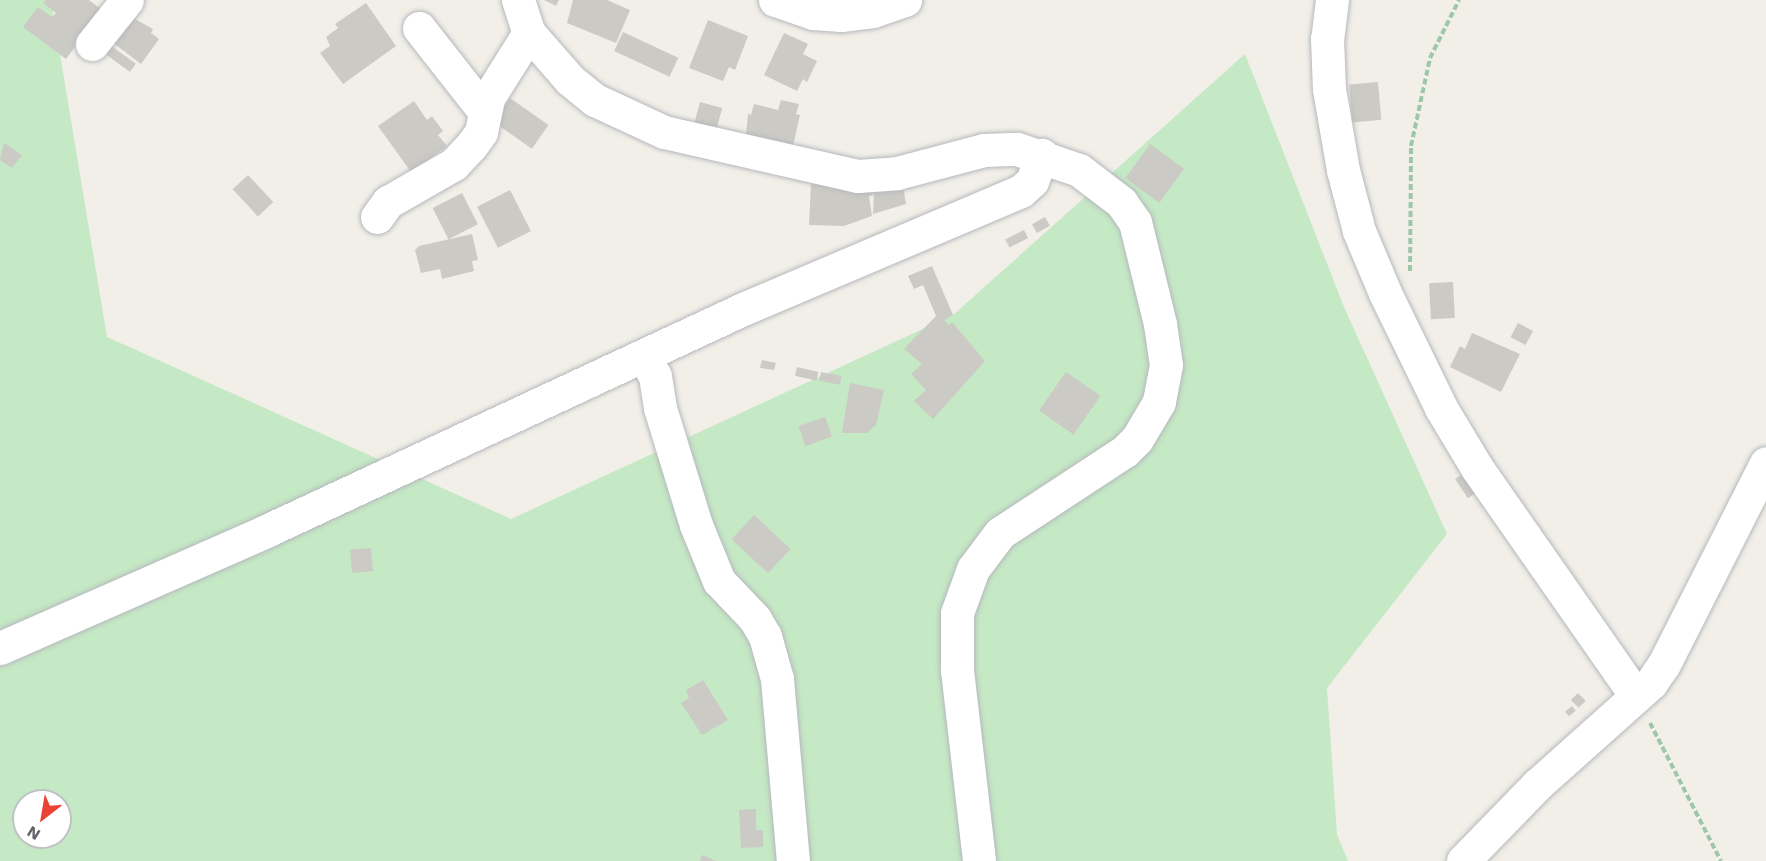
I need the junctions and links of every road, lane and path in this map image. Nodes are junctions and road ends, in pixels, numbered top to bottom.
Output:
1 (127, 0) edge
2 (518, 0) edge
3 (775, 0) edge
4 (905, 0) edge
5 (1332, 0) edge
6 (1459, 0) edge
7 (419, 28) dead end
8 (529, 33) junction
9 (92, 44) dead end
10 (483, 111) junction
11 (1042, 155) junction
12 (377, 217) dead end
13 (1410, 276) dead end
14 (644, 357) junction
15 (1766, 463) edge
16 (0, 648) edge
17 (1636, 696) junction
18 (793, 861) edge
19 (979, 861) edge
20 (1463, 861) edge
21 (1721, 861) edge

1 - 9 street
2 - 8 street
3 - 4 street
5 - 17 street
6 - 13 path
7 - 10 street
8 - 10 street
8 - 11 street
10 - 12 street
11 - 14 street
11 - 19 street
14 - 16 street
14 - 18 street
15 - 17 street
17 - 20 street
17 - 21 path

